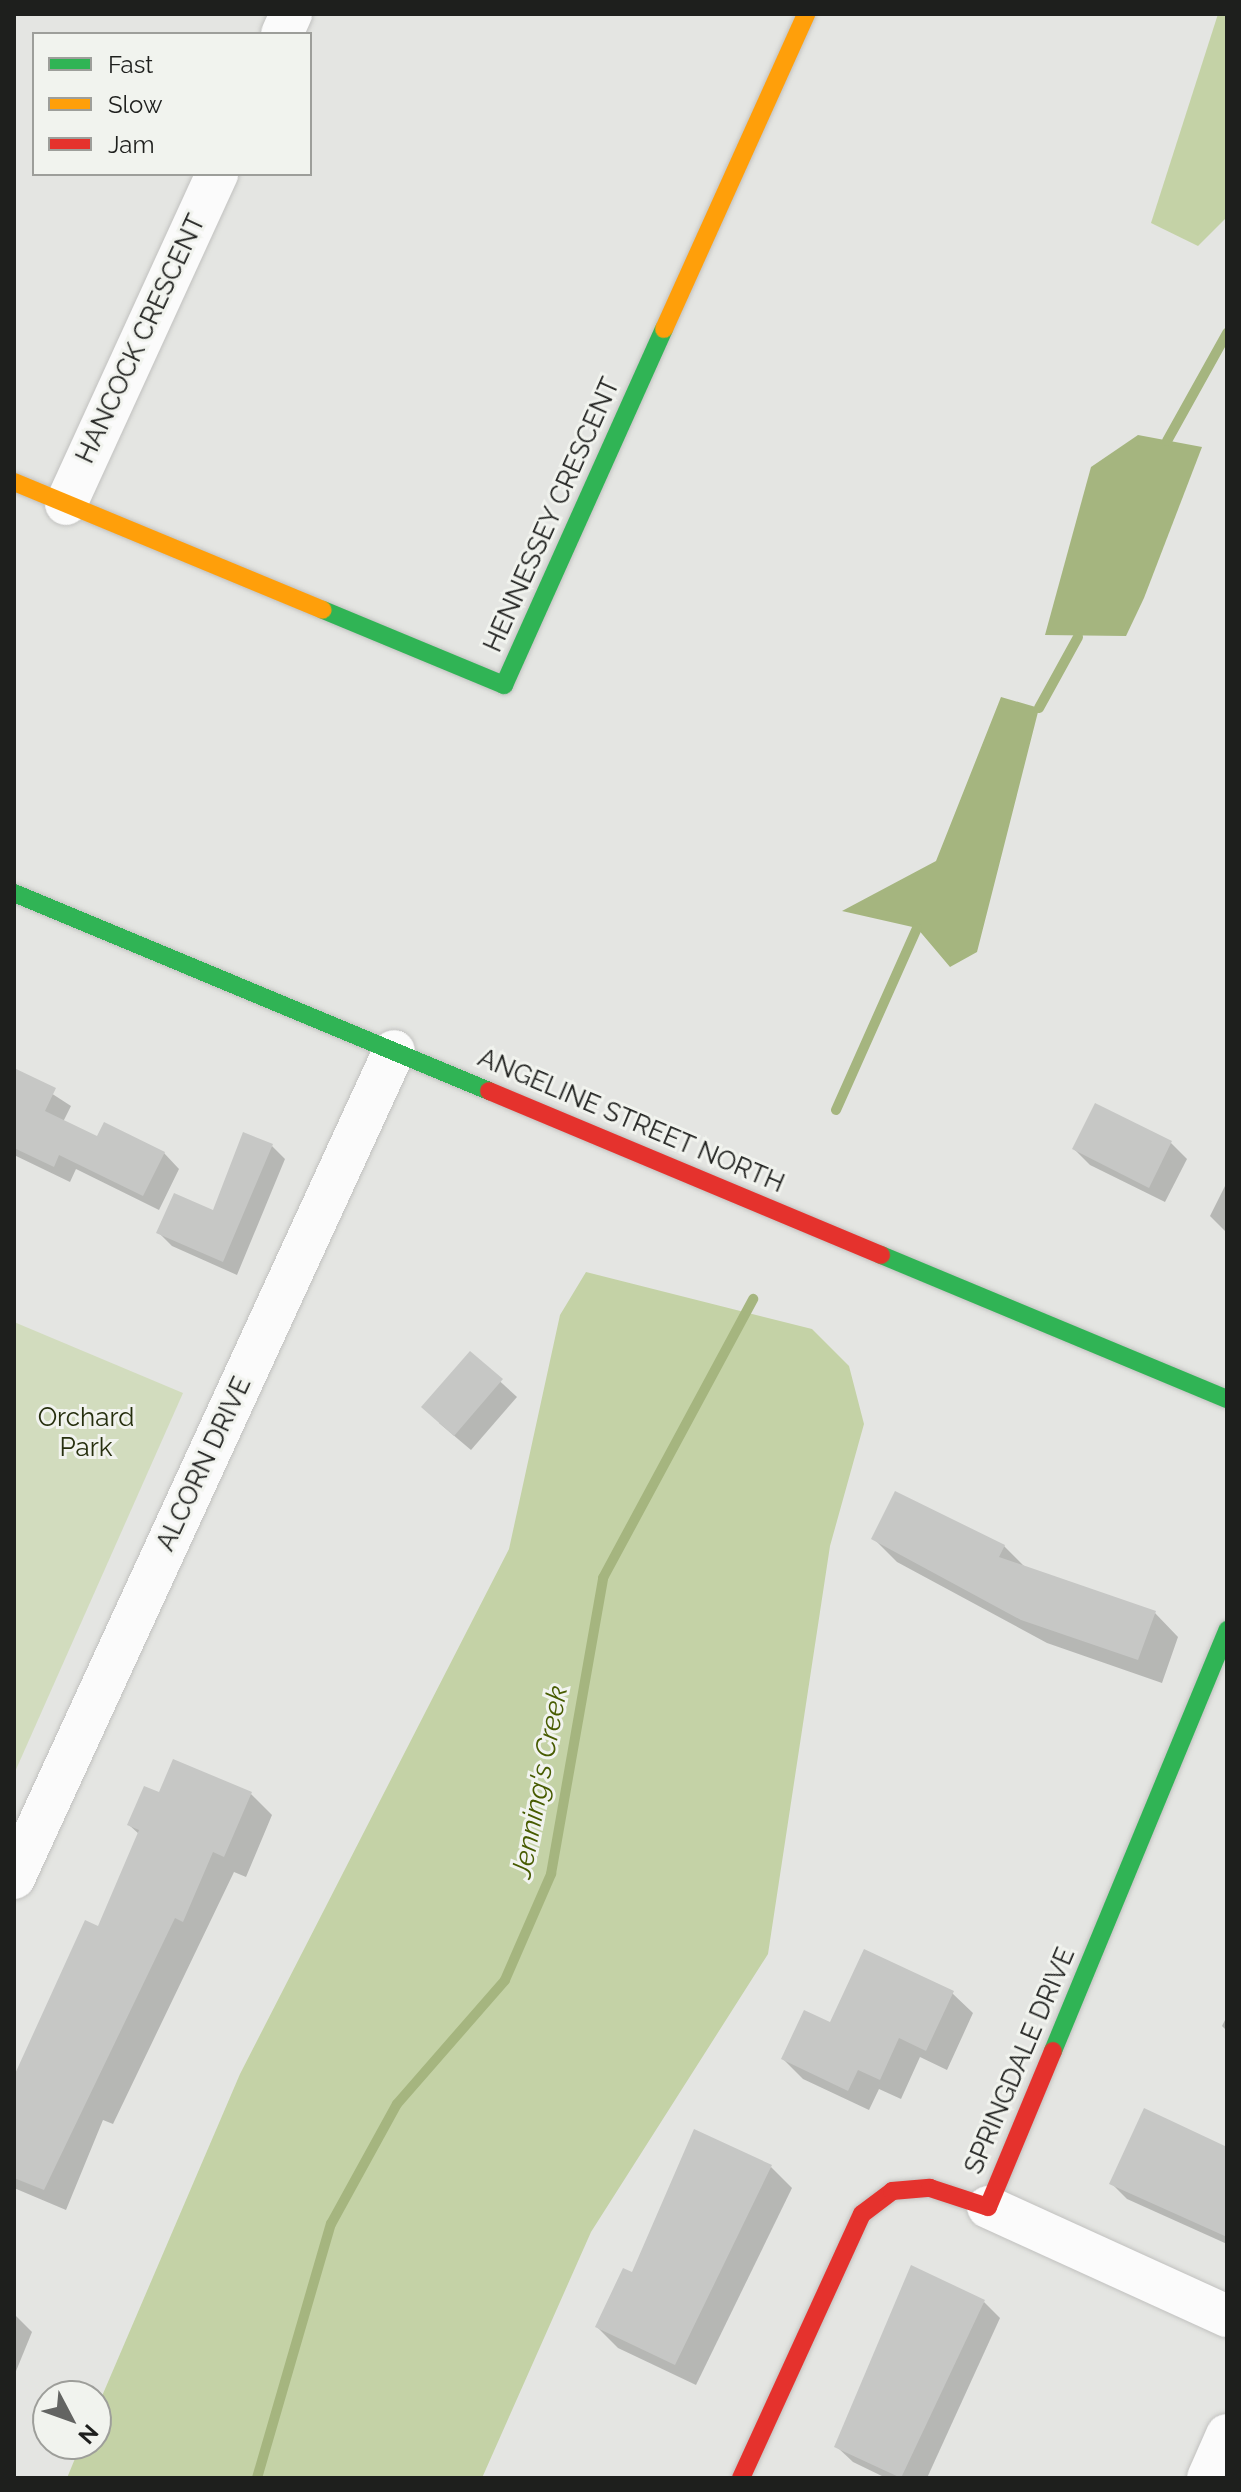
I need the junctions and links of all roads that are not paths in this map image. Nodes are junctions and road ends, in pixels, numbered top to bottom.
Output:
1 (806, 14) edge
2 (216, 176) edge
3 (14, 482) edge
4 (66, 504) junction
5 (14, 893) edge
6 (394, 1051) junction
7 (1227, 1399) edge
8 (1227, 1630) edge
9 (14, 1878) edge
10 (988, 2207) junction
11 (1227, 2316) edge
12 (741, 2478) edge

1 - 4 street, HENNESSEY CRESCENT
2 - 4 street, HANCOCK CRESCENT
3 - 4 street, HENNESSEY CRESCENT
5 - 6 street, ANGELINE STREET NORTH
6 - 7 street, ANGELINE STREET NORTH
6 - 9 street, ALCORN DRIVE
8 - 10 street, SPRINGDALE DRIVE
10 - 11 street
10 - 12 street, SPRINGDALE DRIVE

